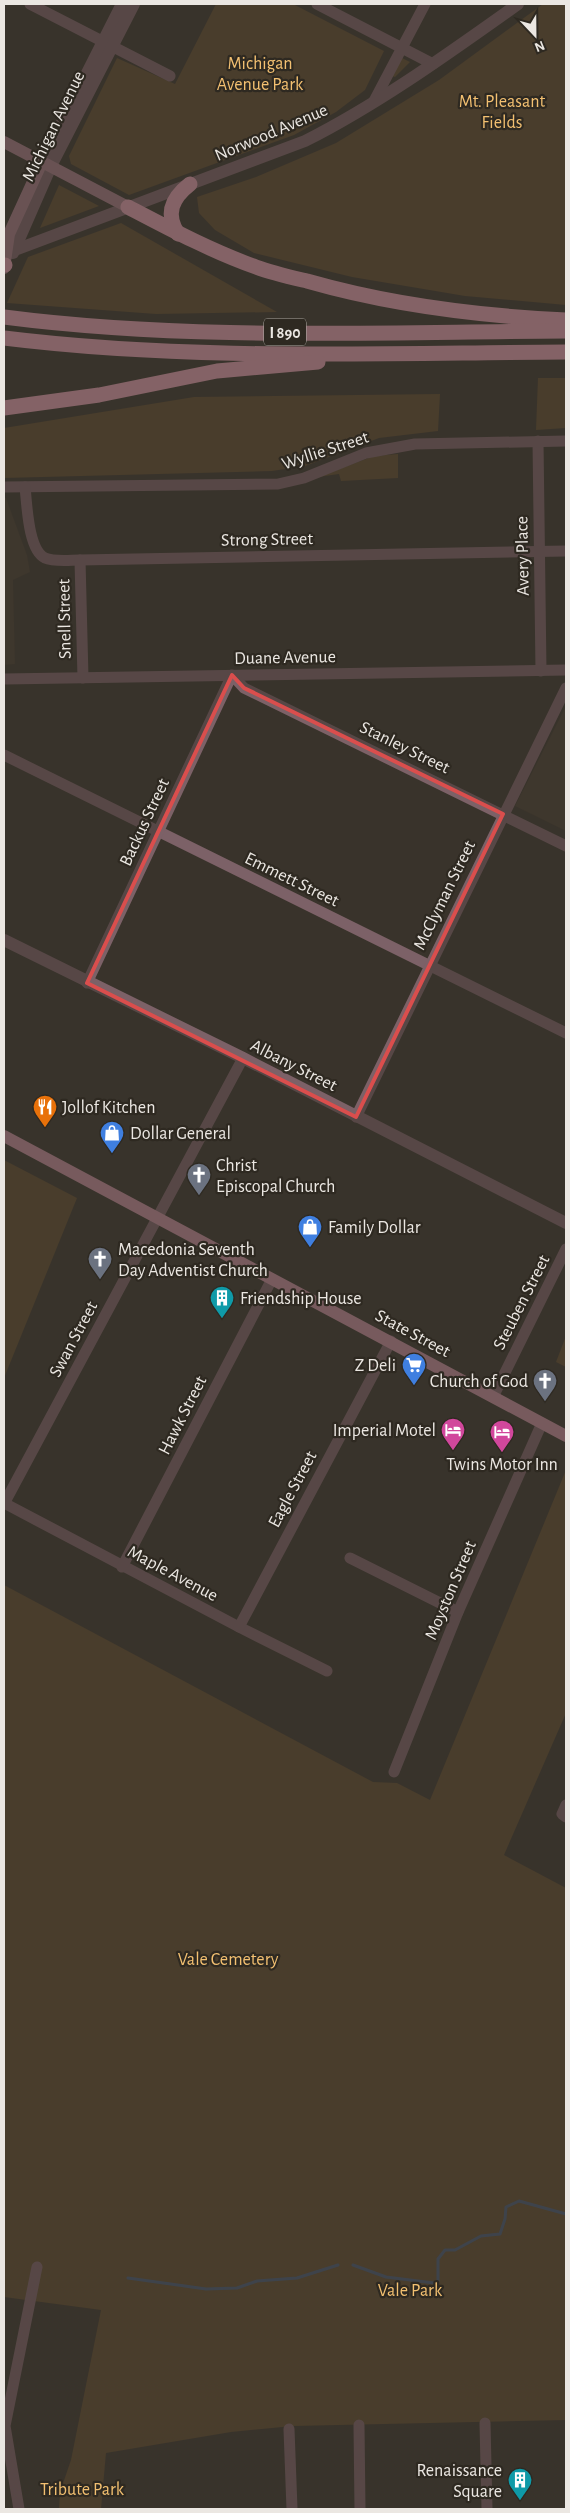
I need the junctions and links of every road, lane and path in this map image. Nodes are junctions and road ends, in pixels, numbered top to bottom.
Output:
1 (30, 4) edge
2 (122, 4) edge
3 (134, 4) edge
4 (317, 4) edge
5 (425, 4) edge
6 (518, 4) edge
7 (108, 44) junction
8 (402, 49) junction
9 (433, 64) junction
10 (170, 76) dead end
11 (374, 101) junction
12 (4, 142) edge
13 (46, 164) junction
14 (190, 184) junction
15 (128, 207) junction
16 (178, 234) junction
17 (15, 250) junction
18 (4, 266) edge
19 (4, 317) edge
20 (566, 320) edge
21 (566, 331) edge
22 (4, 338) edge
23 (495, 352) junction
24 (566, 352) edge
25 (4, 408) edge
26 (566, 441) edge
27 (538, 442) junction
28 (4, 487) edge
29 (25, 487) junction
30 (540, 551) junction
31 (566, 551) edge
32 (80, 560) junction
33 (566, 670) edge
34 (541, 671) junction
35 (232, 675) junction
36 (83, 678) junction
37 (4, 679) edge
38 (566, 688) edge
39 (4, 755) edge
40 (503, 814) junction
41 (158, 833) junction
42 (566, 846) edge
43 (4, 940) edge
44 (429, 965) junction
45 (87, 983) junction
46 (566, 1033) edge
47 (243, 1058) junction
48 (356, 1117) junction
49 (4, 1136) edge
50 (158, 1219) junction
51 (566, 1223) edge
52 (566, 1249) edge
53 (272, 1279) junction
54 (391, 1341) junction
55 (493, 1396) junction
56 (542, 1423) junction
57 (566, 1436) edge
58 (4, 1504) edge
59 (350, 1558) dead end
60 (122, 1567) junction
61 (458, 1612) junction
62 (239, 1627) junction
63 (327, 1671) dead end
64 (394, 1772) dead end
65 (37, 2267) dead end
66 (485, 2423) dead end
67 (359, 2425) dead end
68 (4, 2426) edge
69 (289, 2429) dead end
70 (19, 2509) edge
71 (292, 2509) edge
72 (360, 2509) edge
73 (487, 2509) edge

1 - 7 street
2 - 7 street, Michigan Avenue
3 - 7 street, Michigan Avenue
4 - 8 street
5 - 8 street
6 - 9 street, Norwood Avenue
7 - 10 street
7 - 13 street, Michigan Avenue
8 - 9 street
8 - 11 street
9 - 11 street, Norwood Avenue
11 - 14 street, Norwood Avenue
12 - 13 main road
13 - 15 main road
13 - 17 street, Michigan Avenue
13 - 18 main road, Michigan Avenue
14 - 15 street, Norwood Avenue
14 - 16 highway
15 - 16 highway
15 - 17 street, Norwood Avenue
16 - 20 highway
17 - 18 street, Michigan Avenue
19 - 21 highway, I 890
22 - 23 highway, I 890
23 - 24 highway, I 890
23 - 25 highway
26 - 27 street, Wyllie Street
27 - 29 street, Wyllie Street
27 - 30 street, Avery Place
28 - 29 street, Wyllie Street
29 - 32 street, Strong Street
30 - 31 street, Strong Street
30 - 32 street, Strong Street
30 - 34 street, Avery Place
32 - 36 street, Snell Street
33 - 34 street, Duane Avenue
34 - 35 street, Duane Avenue
35 - 36 street, Duane Avenue
35 - 40 street, Stanley Street
35 - 41 street, Backus Street
36 - 37 street, Duane Avenue
38 - 40 street, McClyman Street
39 - 41 street, Emmett Street
40 - 42 street, Stanley Street
40 - 44 street, McClyman Street
41 - 44 street, Emmett Street
41 - 45 street, Backus Street
43 - 45 street, Albany Street
44 - 46 street, Emmett Street
44 - 48 street, McClyman Street
45 - 47 street, Albany Street
47 - 48 street, Albany Street
47 - 50 street, Swan Street
48 - 51 street, Albany Street
49 - 50 main road, State Street
50 - 53 main road, State Street
50 - 58 street, Swan Street
52 - 55 street, Steuben Street
53 - 54 main road, State Street
53 - 60 street, Hawk Street
54 - 55 main road, State Street
54 - 62 street, Eagle Street
55 - 56 main road, State Street
56 - 57 main road, State Street
56 - 61 street, Moyston Street
58 - 60 street, Maple Avenue
59 - 61 street
60 - 62 street, Maple Avenue
61 - 64 street, Moyston Street
62 - 63 street, Maple Avenue
65 - 68 street
66 - 73 street
67 - 72 street
68 - 70 street
69 - 71 street

